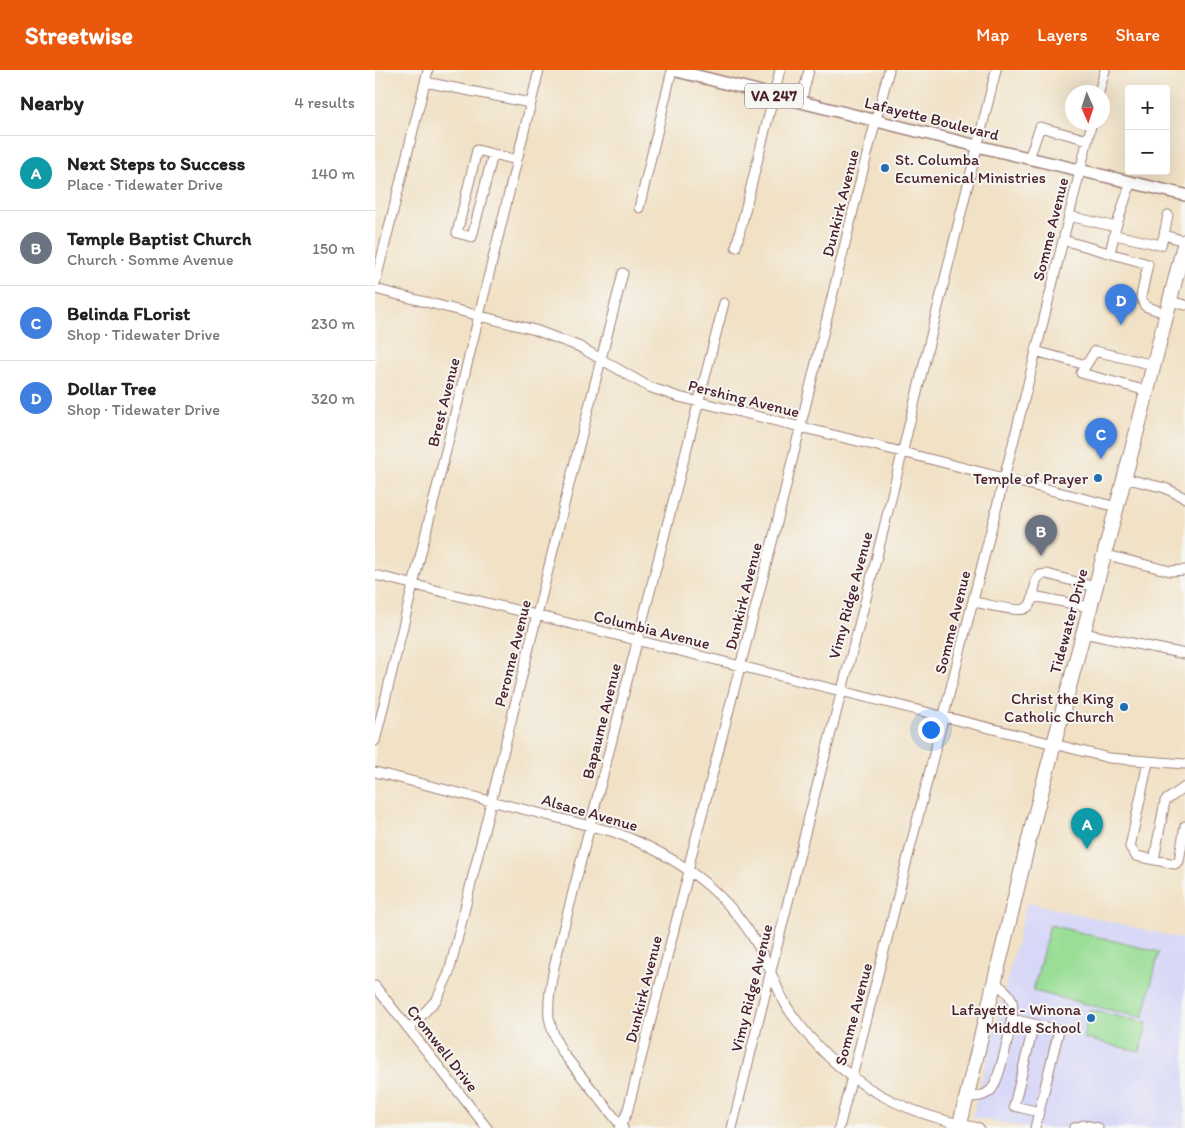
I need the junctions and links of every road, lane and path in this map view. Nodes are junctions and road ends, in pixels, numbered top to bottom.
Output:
1 (428, 70) edge
2 (539, 70) edge
3 (672, 70) edge
4 (780, 70) edge
5 (809, 70) edge
6 (889, 70) edge
7 (996, 70) edge
8 (1105, 70) edge
9 (425, 82) junction
10 (1101, 85) edge
11 (773, 96) junction
12 (801, 102) junction
13 (530, 103) junction
14 (876, 121) junction
15 (1090, 130) edge
16 (1088, 140) junction
17 (977, 146) junction
18 (493, 154) junction
19 (1029, 158) junction
20 (517, 160) junction
21 (1080, 170) junction
22 (1131, 182) junction
23 (1185, 196) edge
24 (639, 208) dead end
25 (1168, 215) dead end
26 (1069, 216) junction
27 (1115, 231) junction
28 (1164, 235) junction
29 (1063, 240) junction
30 (1185, 241) edge
31 (737, 246) dead end
32 (1110, 253) junction
33 (623, 273) dead end
34 (375, 284) edge
35 (375, 290) edge
36 (724, 302) dead end
37 (1185, 305) edge
38 (1168, 307) junction
39 (479, 315) junction
40 (1035, 352) junction
41 (601, 358) junction
42 (1086, 365) junction
43 (1154, 365) junction
44 (1147, 391) junction
45 (698, 402) junction
46 (801, 428) junction
47 (903, 452) junction
48 (1003, 478) junction
49 (1124, 478) junction
50 (1185, 498) edge
51 (1117, 507) junction
52 (1103, 554) junction
53 (1185, 570) edge
54 (375, 574) edge
55 (413, 584) junction
56 (1095, 586) junction
57 (1033, 596) junction
58 (973, 602) junction
59 (1089, 607) junction
60 (537, 615) junction
61 (1083, 632) junction
62 (637, 640) junction
63 (1185, 654) edge
64 (740, 666) junction
65 (841, 692) junction
66 (944, 718) junction
67 (375, 741) edge
68 (1054, 744) junction
69 (1148, 762) junction
70 (1185, 764) edge
71 (375, 772) edge
72 (1185, 787) edge
73 (492, 801) junction
74 (590, 826) junction
75 (1185, 826) edge
76 (1154, 860) junction
77 (689, 869) junction
78 (771, 974) junction
79 (995, 982) junction
80 (375, 986) edge
81 (1012, 1019) junction
82 (1034, 1024) junction
83 (409, 1029) junction
84 (852, 1077) junction
85 (966, 1096) junction
86 (1039, 1112) junction
87 (959, 1126) edge
88 (621, 1127) edge
89 (487, 1128) edge
90 (732, 1128) edge
91 (839, 1128) edge
92 (979, 1128) edge
93 (1035, 1128) edge
94 (1074, 1128) edge
95 (1098, 1128) edge

1 - 9 street
2 - 13 street, Brest Avenue
3 - 11 main road, Lafayette Boulevard / VA 247
3 - 24 street
4 - 11 street
5 - 12 street
6 - 14 street, Dunkirk Avenue
7 - 17 street, Vimy Ridge Avenue
8 - 10 street
9 - 13 street
9 - 34 street
11 - 12 main road, Lafayette Boulevard / VA 247
11 - 31 street
12 - 14 main road, Lafayette Boulevard / VA 247
13 - 20 street, Brest Avenue
14 - 17 main road, Lafayette Boulevard / VA 247
14 - 46 street, Dunkirk Avenue
15 - 16 street, Somme Avenue
16 - 19 street
16 - 21 street, Somme Avenue
17 - 19 main road, Lafayette Boulevard / VA 247
17 - 47 street, Vimy Ridge Avenue
18 - 18 street
18 - 20 street
19 - 21 main road, Lafayette Boulevard / VA 247
20 - 39 street, Brest Avenue
21 - 22 main road, Lafayette Boulevard / VA 247
21 - 26 street, Somme Avenue
22 - 23 main road, Lafayette Boulevard / VA 247
22 - 27 street
25 - 28 street
26 - 27 street
26 - 29 street, Somme Avenue
27 - 28 street
27 - 32 street
28 - 30 street
29 - 32 street
29 - 40 street, Somme Avenue
30 - 38 highway, Tidewater Drive
32 - 38 street
33 - 41 street, Peronne Avenue
35 - 39 street, Pershing Avenue
36 - 45 street, Bapaume Avenue
37 - 38 street
38 - 43 highway, Tidewater Drive
39 - 41 street, Pershing Avenue
39 - 55 street, Brest Avenue
40 - 42 street
40 - 48 street, Somme Avenue
41 - 45 street, Pershing Avenue
41 - 60 street, Peronne Avenue
42 - 43 street
42 - 44 street
43 - 44 highway, Tidewater Drive
44 - 49 highway, Tidewater Drive
45 - 46 street, Pershing Avenue
45 - 62 street, Bapaume Avenue
46 - 47 street, Pershing Avenue
46 - 64 street, Dunkirk Avenue
47 - 48 street, Pershing Avenue
47 - 65 street, Vimy Ridge Avenue
48 - 51 street, Pershing Avenue
48 - 58 street, Somme Avenue
49 - 50 street
49 - 51 highway, Tidewater Drive
51 - 52 highway, Tidewater Drive
52 - 53 street
52 - 56 highway, Tidewater Drive
54 - 55 street, Columbia Avenue
55 - 60 street, Columbia Avenue
55 - 67 street, Brest Avenue
56 - 57 street
56 - 59 highway, Tidewater Drive
57 - 58 street
57 - 59 street
58 - 66 street, Somme Avenue
59 - 61 highway, Tidewater Drive
60 - 62 street, Columbia Avenue
60 - 73 street, Peronne Avenue
61 - 63 street
61 - 68 highway, Tidewater Drive
62 - 64 street, Columbia Avenue
62 - 74 street, Bapaume Avenue
64 - 65 street, Columbia Avenue
64 - 77 street, Dunkirk Avenue
65 - 66 street, Columbia Avenue
65 - 78 street, Vimy Ridge Avenue
66 - 68 street, Columbia Avenue
66 - 84 street, Somme Avenue
68 - 69 street, Columbia Avenue
68 - 79 highway, Tidewater Drive
69 - 70 street, Columbia Avenue
69 - 76 street
71 - 73 street, Alsace Avenue
72 - 76 street
73 - 74 street, Alsace Avenue
73 - 83 street, Peronne Avenue
74 - 77 street, Alsace Avenue
74 - 88 street, Bapaume Avenue
75 - 76 street
77 - 78 street, Alsace Avenue
77 - 88 street, Dunkirk Avenue
78 - 84 street, Alsace Avenue
78 - 90 street, Vimy Ridge Avenue
79 - 81 street
79 - 85 highway, Tidewater Drive
80 - 83 street, Cromwell Drive
81 - 82 street
81 - 85 street
82 - 86 street
82 - 86 street
83 - 89 street, Cromwell Drive
84 - 87 street, Alsace Avenue
84 - 91 street, Somme Avenue
85 - 87 highway, Tidewater Drive
86 - 93 street
87 - 92 street, Alsace Avenue
94 - 95 street

